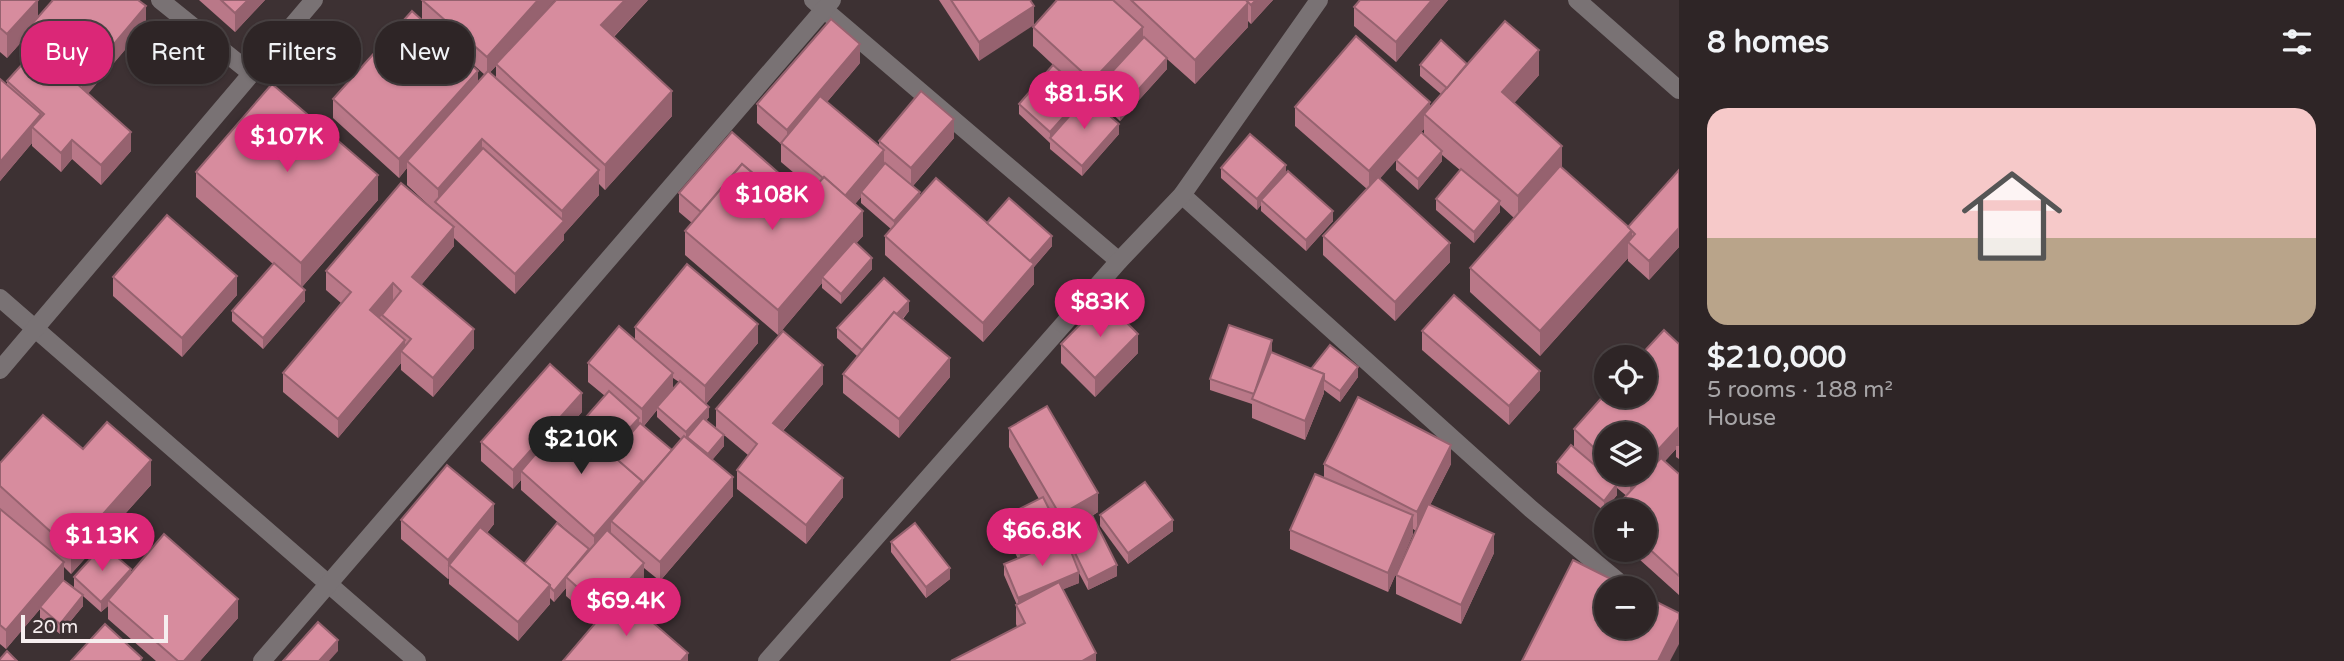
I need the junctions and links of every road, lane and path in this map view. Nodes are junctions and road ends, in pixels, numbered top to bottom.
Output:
1 (160, 0) edge
2 (314, 0) edge
3 (1319, 0) edge
4 (1577, 0) edge
5 (823, 3) edge
6 (296, 21) edge
7 (243, 67) edge
8 (244, 84) edge
9 (1679, 90) edge
10 (1182, 195) junction
11 (1119, 261) junction
12 (0, 298) edge
13 (37, 330) junction
14 (0, 370) edge
15 (1612, 576) edge
16 (328, 584) junction
17 (262, 661) edge
18 (417, 661) edge
19 (767, 661) edge

1 - 7 street
2 - 6 street
3 - 10 street
4 - 9 street
5 - 11 street
5 - 16 street
8 - 13 street
10 - 11 street
10 - 15 street
11 - 19 street
12 - 13 street
13 - 14 street
13 - 16 street
16 - 17 street
16 - 18 street

